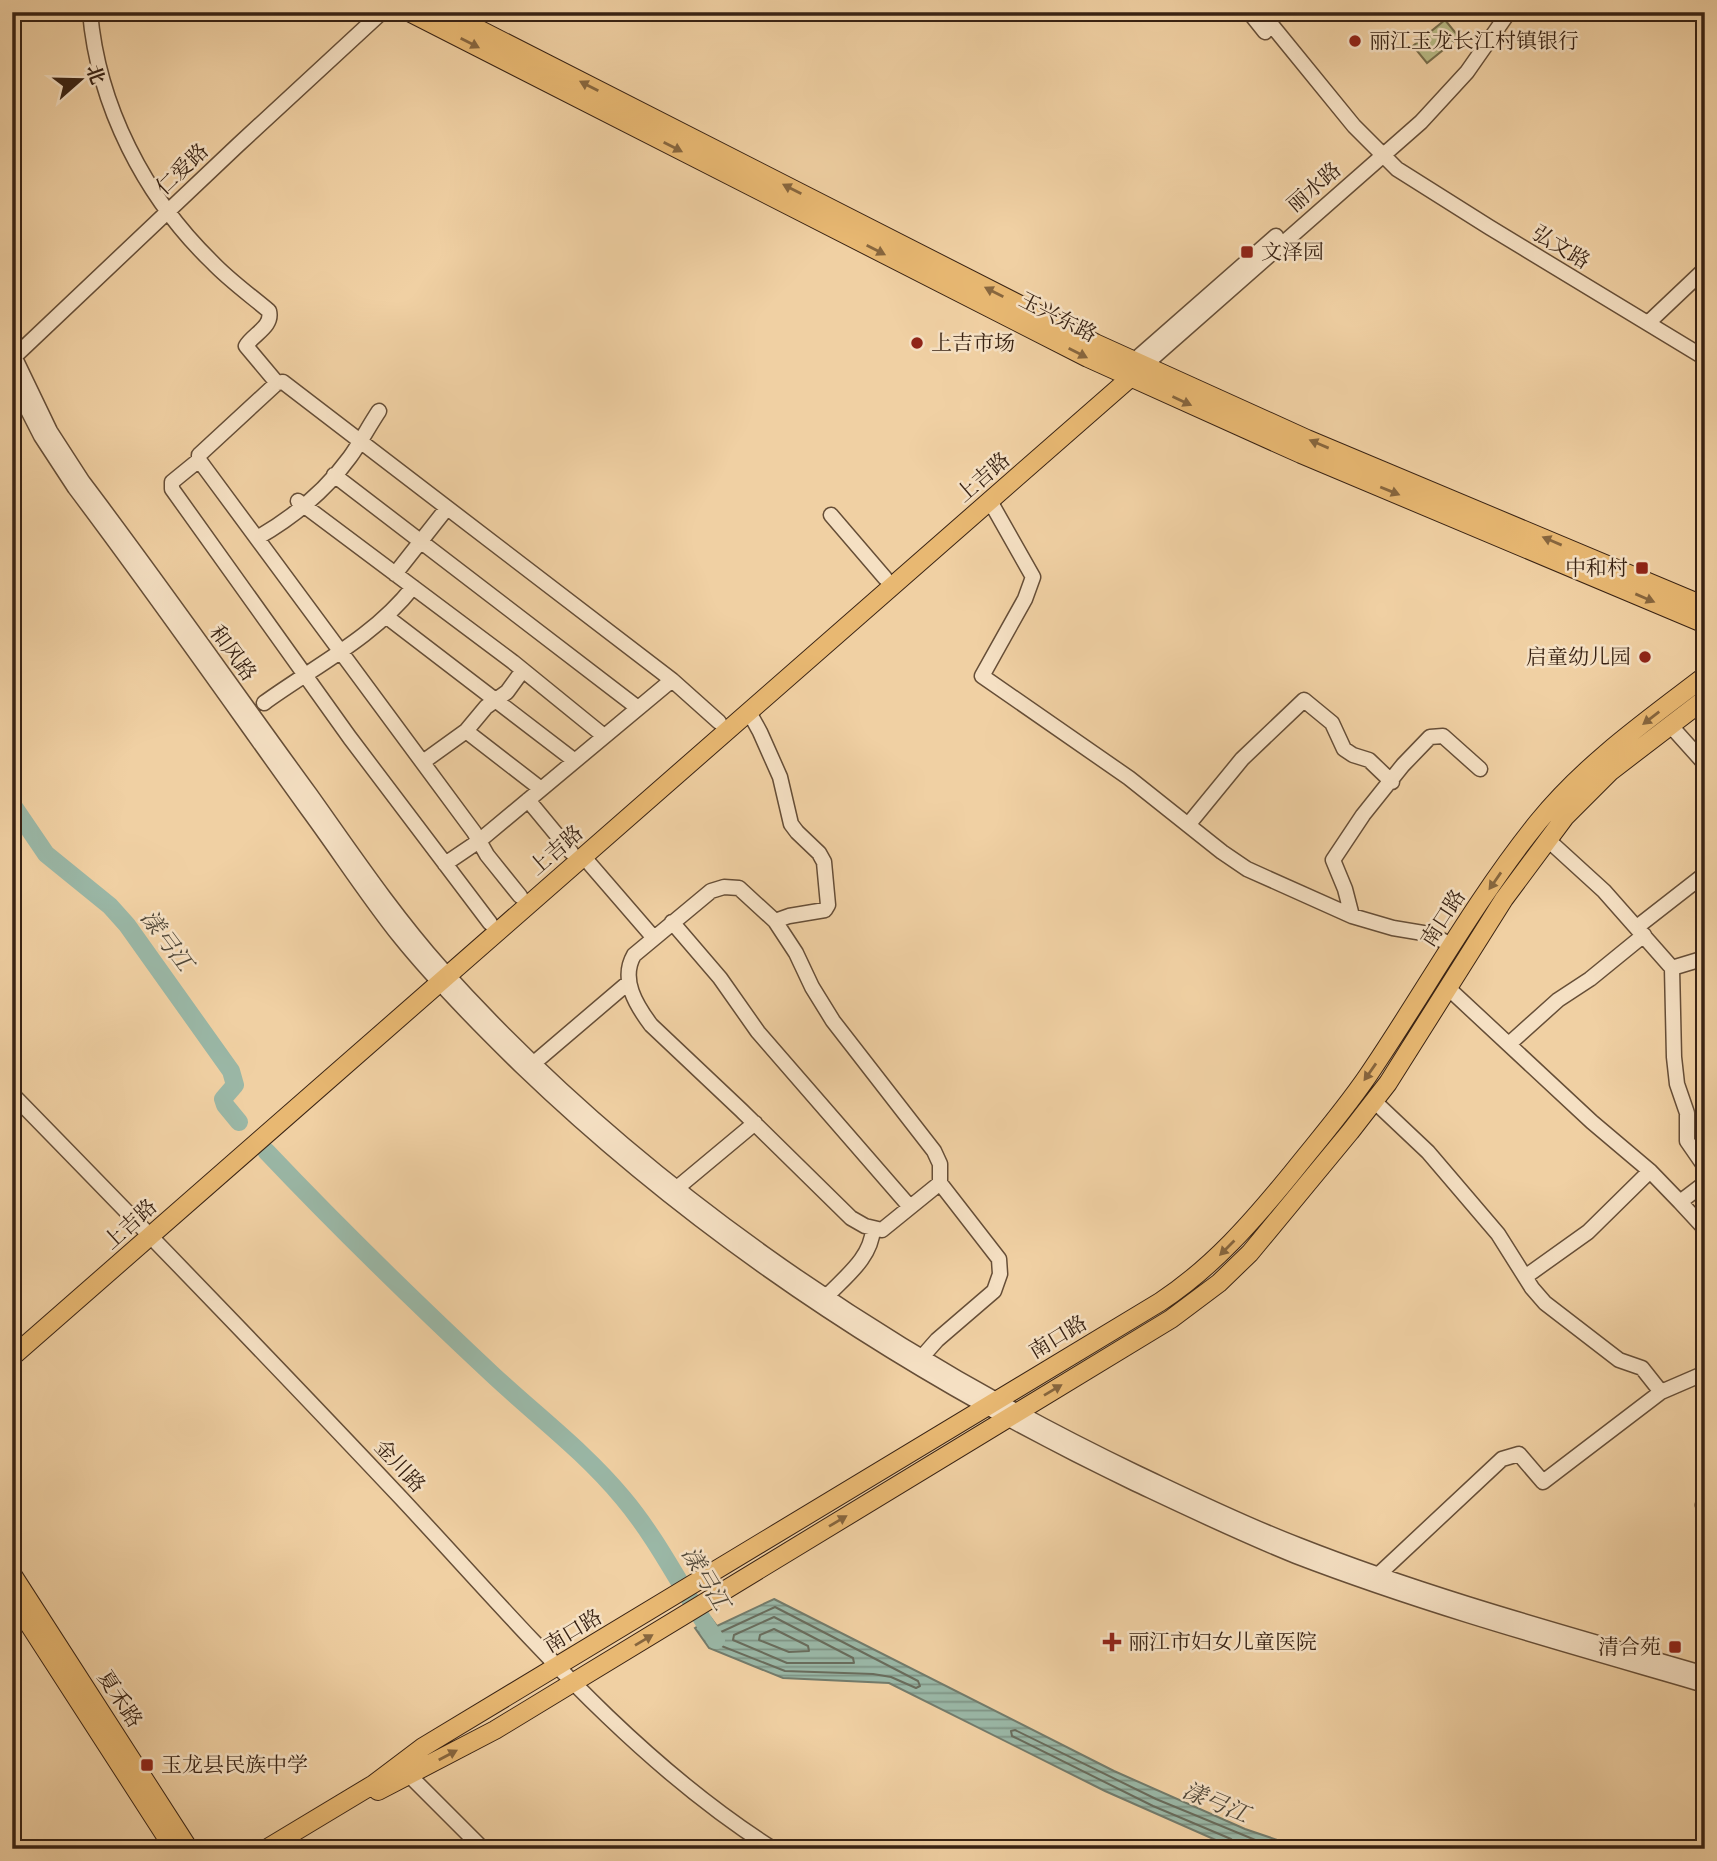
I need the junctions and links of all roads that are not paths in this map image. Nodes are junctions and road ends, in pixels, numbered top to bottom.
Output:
1 (90, 12) edge
2 (382, 12) edge
3 (409, 12) edge
4 (445, 12) edge
5 (1249, 12) edge
6 (1261, 12) edge
7 (1497, 12) edge
8 (1509, 12) edge
9 (1377, 155) junction
10 (168, 212) junction
11 (1705, 269) edge
12 (1648, 323) junction
13 (13, 356) edge
14 (1705, 358) edge
15 (1132, 369) junction
16 (12, 379) edge
17 (276, 383) junction
18 (379, 411) dead end
19 (359, 441) junction
20 (199, 460) junction
21 (334, 475) junction
22 (990, 501) junction
23 (301, 503) junction
24 (443, 505) junction
25 (831, 515) dead end
26 (257, 538) junction
27 (417, 539) junction
28 (391, 571) junction
29 (885, 578) junction
30 (413, 587) junction
31 (1705, 606) edge
32 (387, 617) junction
33 (1705, 624) edge
34 (341, 652) junction
35 (523, 670) junction
36 (305, 675) junction
37 (1705, 676) edge
38 (672, 680) junction
39 (1705, 699) edge
40 (496, 700) junction
41 (264, 703) dead end
42 (638, 708) junction
43 (749, 712) junction
44 (719, 722) junction
45 (1670, 725) junction
46 (466, 731) junction
47 (604, 736) junction
48 (575, 761) junction
49 (423, 762) junction
50 (1705, 764) edge
51 (1479, 769) dead end
52 (1392, 782) junction
53 (541, 789) junction
54 (528, 800) junction
55 (1188, 825) junction
56 (1548, 839) junction
57 (480, 841) junction
58 (577, 854) junction
59 (445, 864) junction
60 (1705, 874) edge
61 (520, 896) junction
62 (1352, 916) junction
63 (775, 921) junction
64 (672, 922) junction
65 (489, 923) junction
66 (1641, 931) junction
67 (653, 937) junction
68 (1452, 945) junction
69 (1705, 958) edge
70 (1672, 968) junction
71 (440, 972) junction
72 (629, 982) junction
73 (1447, 988) junction
74 (1509, 1044) junction
75 (534, 1063) junction
76 (12, 1094) edge
77 (1374, 1101) junction
78 (755, 1124) junction
79 (1705, 1167) edge
80 (1650, 1171) junction
81 (1705, 1182) edge
82 (940, 1183) junction
83 (677, 1188) junction
84 (1680, 1202) junction
85 (910, 1208) junction
86 (873, 1228) junction
87 (1705, 1229) edge
88 (146, 1232) junction
89 (1525, 1277) junction
90 (827, 1296) junction
91 (12, 1342) edge
92 (12, 1357) edge
93 (922, 1357) junction
94 (1705, 1373) edge
95 (1661, 1392) junction
96 (991, 1404) junction
97 (1012, 1415) junction
98 (12, 1574) edge
99 (1378, 1575) junction
100 (12, 1598) edge
101 (558, 1667) junction
102 (1705, 1674) edge
103 (573, 1683) junction
104 (1705, 1685) edge
105 (409, 1775) junction
106 (174, 1849) edge
107 (190, 1849) edge
108 (266, 1849) edge
109 (282, 1849) edge
110 (483, 1849) edge
111 (773, 1849) edge

1 - 10 street
2 - 10 street, 仁爱路
3 -> 15 main road, 玉兴东路
15 -> 4 main road, 玉兴东路
5 - 9 street, 弘文路
6 - 9 street, 弘文路
7 - 9 street, 丽水路
8 - 9 street, 丽水路
9 - 12 street, 弘文路
9 - 15 street, 丽水路
10 - 13 street, 仁爱路
10 - 17 street
11 - 12 street
12 - 14 street, 弘文路
13 - 71 street, 和风路
15 - 22 main road, 上吉路
15 - 29 main road, 上吉路
31 -> 15 main road, 玉兴东路
15 -> 33 main road, 玉兴东路
16 - 71 street, 和风路
17 - 19 street
17 - 20 street
18 - 19 street
19 - 21 street
19 - 23 street
19 - 24 street
20 - 26 street
20 - 36 street
21 - 23 street
21 - 27 street
22 - 43 main road, 上吉路
22 - 55 street
23 - 26 street
23 - 28 street
24 - 27 street
24 - 38 street
25 - 29 street
26 - 34 street
27 - 28 street
27 - 42 street
28 - 30 street
29 - 44 main road, 上吉路
30 - 32 street
30 - 35 street
32 - 34 street
32 - 40 street
34 - 36 street
34 - 49 street
35 - 40 street
35 - 47 street
36 - 41 street
36 - 59 street
37 -> 68 main road, 南口路
38 - 42 street
38 - 44 street
39 - 45 main road, 南口路
40 - 46 street
40 - 48 street
42 - 47 street
43 - 58 main road, 上吉路
43 - 63 street
44 - 58 main road, 上吉路
45 - 50 street
45 - 56 main road, 南口路
46 - 49 street
46 - 53 street
47 - 48 street
48 - 53 street
49 - 57 street
51 - 52 street
52 - 55 street
52 - 62 street
53 - 54 street
54 - 57 street
54 - 58 street
55 - 62 street
56 - 66 street
56 - 73 main road, 南口路
57 - 59 street
57 - 61 street
58 - 61 main road, 上吉路
58 - 67 street
58 - 71 main road, 上吉路
59 - 65 street
60 - 66 street
61 - 65 main road, 上吉路
62 - 68 street
63 - 64 street
63 - 82 street
64 - 67 street
64 - 85 street
65 - 71 main road, 上吉路
66 - 70 street
66 - 74 street
67 - 72 street
68 -> 96 main road, 南口路
69 - 70 street
70 - 79 street
71 - 75 street
71 - 88 main road, 上吉路
71 - 96 street
72 - 75 street
72 - 78 street
73 - 74 street
73 - 77 main road, 南口路
74 - 80 street
75 - 83 street
76 - 88 street, 金川路
77 - 89 street
97 -> 77 main road, 南口路
78 - 83 street
78 - 86 street
80 - 84 street
80 - 89 street
81 - 84 street
82 - 85 street
82 - 93 street
83 - 90 street
84 - 87 street
85 - 86 street
86 - 90 street
88 - 91 main road, 上吉路
88 - 92 main road, 上吉路
88 - 101 street, 金川路
89 - 95 street
90 - 93 street
93 - 96 street
94 - 95 street
95 - 99 street
96 - 97 street
96 - 101 main road, 南口路
97 - 99 street
103 -> 97 main road, 南口路
97 - 104 street
98 - 107 main road, 夏禾路
99 - 102 street
100 - 106 main road, 夏禾路
101 - 103 street, 金川路
101 - 108 main road, 南口路
105 -> 103 main road, 南口路
103 - 111 street, 金川路
105 - 109 main road, 南口路
105 - 110 street

